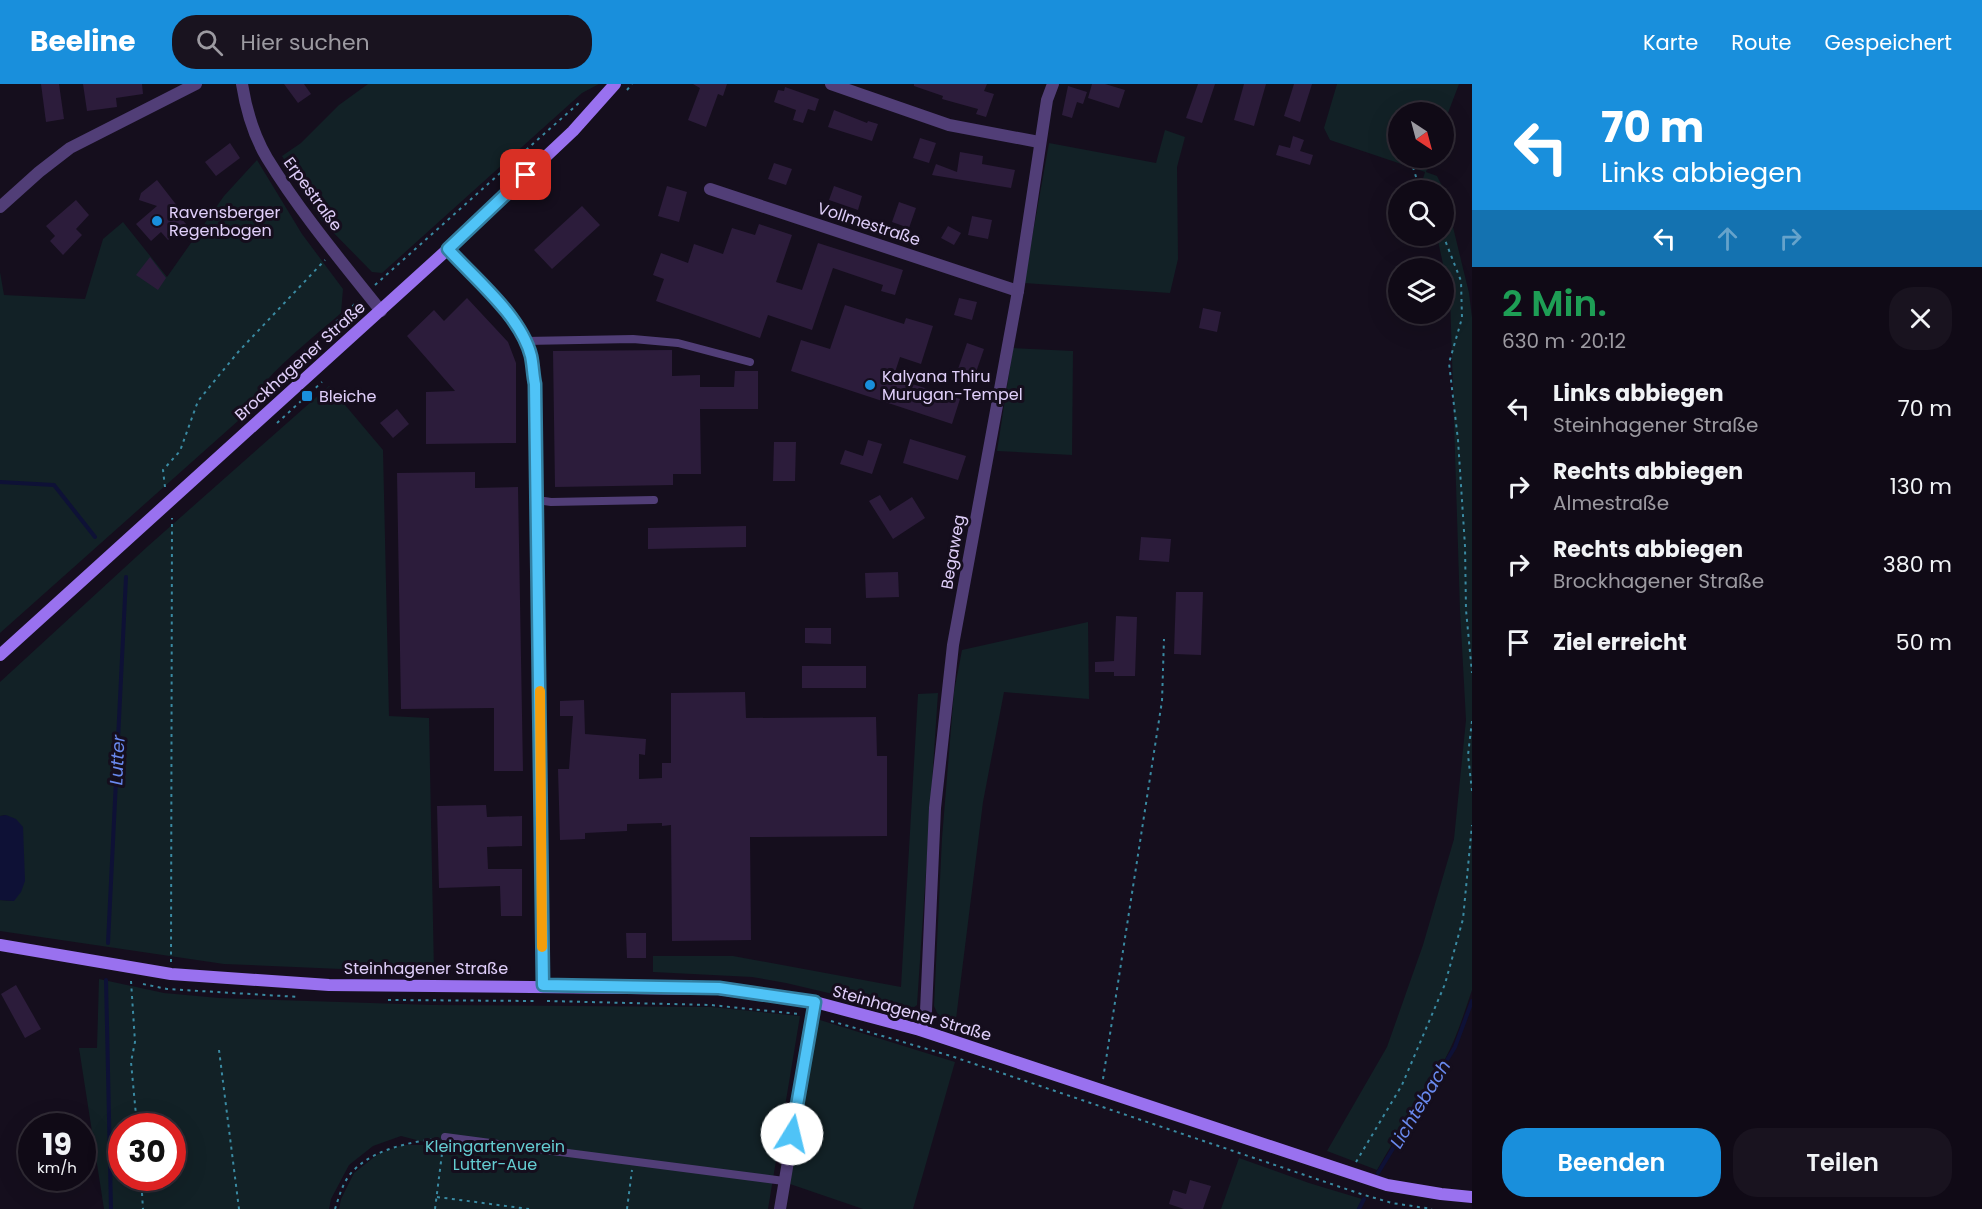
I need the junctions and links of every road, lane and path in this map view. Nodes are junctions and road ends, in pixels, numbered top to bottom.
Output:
1 (196, 84) edge
2 (242, 84) edge
3 (615, 84) edge
4 (831, 84) edge
5 (1053, 84) edge
6 (585, 98) dead end
7 (1040, 142) junction
8 (1413, 168) dead end
9 (1417, 180) edge
10 (710, 189) dead end
11 (0, 207) edge
12 (1447, 246) edge
13 (448, 249) junction
14 (334, 250) junction
15 (1018, 291) junction
16 (366, 293) junction
17 (381, 311) junction
18 (525, 341) junction
19 (750, 362) dead end
20 (251, 411) dead end
21 (537, 500) junction
22 (654, 500) dead end
23 (166, 504) junction
24 (1164, 639) dead end
25 (0, 655) edge
26 (1472, 673) edge
27 (1472, 721) edge
28 (1472, 791) edge
29 (1472, 825) edge
30 (0, 945) edge
31 (171, 974) junction
32 (122, 979) dead end
33 (131, 981) junction
34 (543, 985) junction
35 (302, 997) dead end
36 (385, 1000) dead end
37 (815, 1002) junction
38 (812, 1016) junction
39 (921, 1030) junction
40 (219, 1050) dead end
41 (1102, 1090) junction
42 (136, 1113) edge
43 (445, 1137) junction
44 (633, 1161) junction
45 (1350, 1172) junction
46 (784, 1181) junction
47 (142, 1191) edge
48 (436, 1197) junction
49 (1472, 1197) edge
50 (143, 1209) edge
51 (239, 1209) edge
52 (335, 1209) edge
53 (435, 1209) edge
54 (529, 1209) edge
55 (627, 1209) edge
56 (780, 1209) edge
57 (1432, 1209) edge

1 - 11 street
2 - 14 street, Erpestraße
3 - 13 main road, Brockhagener Straße
4 - 7 street
5 - 7 street, Begaweg
6 - 16 path
7 - 15 street, Begaweg
8 - 9 path
10 - 15 street, Vollmestraße
12 - 26 path
13 - 17 main road, Brockhagener Straße
13 - 18 street
14 - 16 street, Erpestraße
14 - 23 path
15 - 39 street, Begaweg
16 - 17 street, Erpestraße
16 - 20 path
17 - 23 main road, Brockhagener Straße
18 - 19 lane
18 - 21 street
21 - 22 lane
21 - 34 street
23 - 25 main road, Brockhagener Straße
23 - 31 path
24 - 41 path
27 - 28 path
29 - 45 path
30 - 31 main road, Steinhagener Straße
31 - 34 main road, Steinhagener Straße
32 - 33 path
33 - 35 path
33 - 42 path
34 - 37 main road, Steinhagener Straße
36 - 38 path
37 - 38 street
37 - 39 main road, Steinhagener Straße
38 - 46 street
38 - 57 path
39 - 41 main road, Steinhagener Straße
40 - 51 path
41 - 45 main road, Steinhagener Straße
43 - 44 lane
43 - 48 path
43 - 52 path
44 - 46 lane
44 - 55 path
45 - 49 main road, Steinhagener Straße
46 - 56 street
47 - 50 path
48 - 53 path
48 - 54 path

